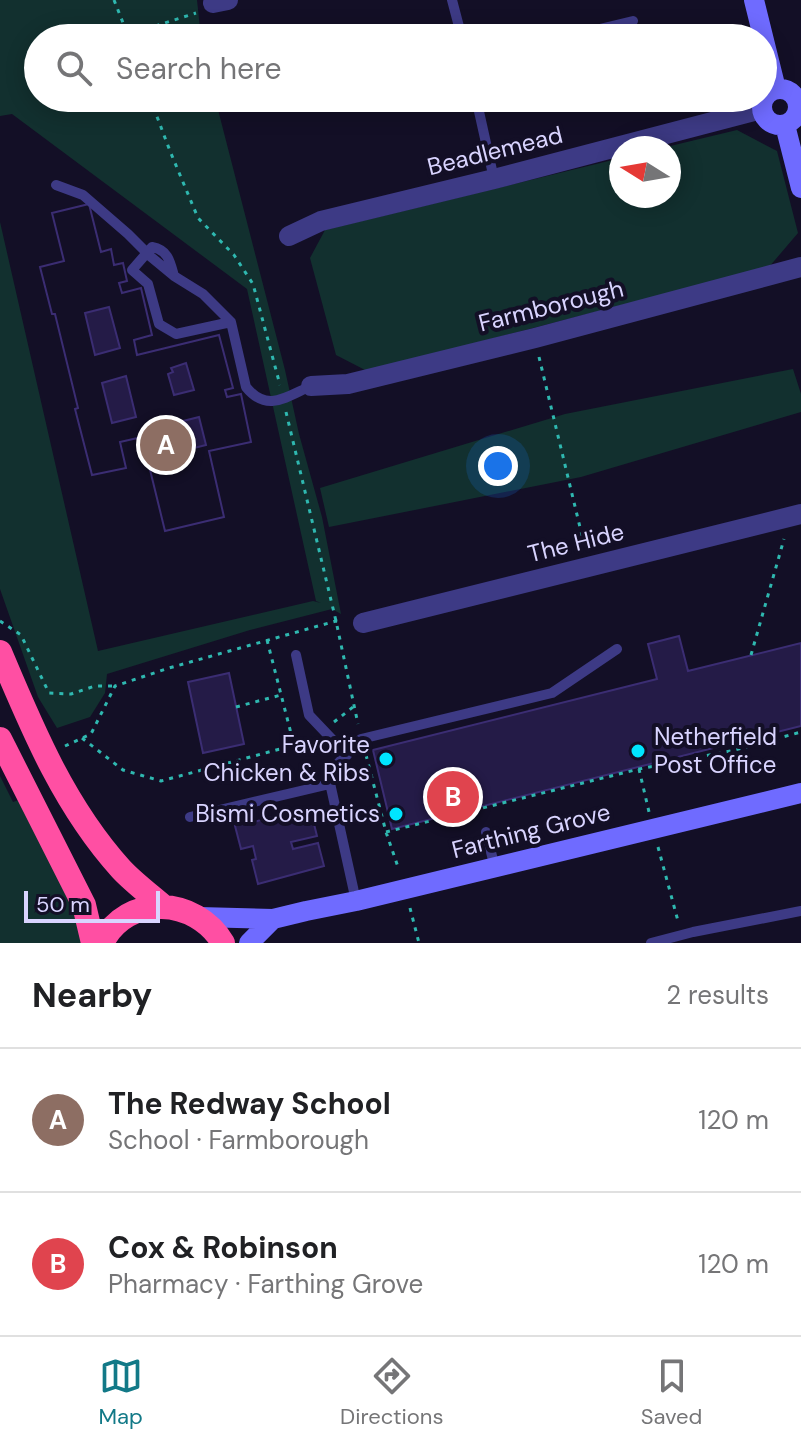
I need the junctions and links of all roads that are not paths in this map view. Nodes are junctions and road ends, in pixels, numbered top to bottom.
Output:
1 (452, 0) edge
2 (754, 0) edge
3 (633, 21) dead end
4 (458, 24) edge
5 (620, 24) edge
6 (760, 24) edge
7 (777, 89) edge
8 (800, 102) edge
9 (479, 112) edge
10 (751, 112) edge
11 (763, 112) edge
12 (785, 125) junction
13 (494, 179) junction
14 (56, 185) dead end
15 (801, 188) edge
16 (289, 236) dead end
17 (145, 252) junction
18 (801, 267) edge
19 (231, 322) junction
20 (311, 386) joint
21 (796, 515) edge
22 (363, 623) dead end
23 (617, 649) dead end
24 (0, 652) edge
25 (296, 655) dead end
26 (0, 739) edge
27 (347, 755) junction
28 (330, 784) junction
29 (801, 793) edge
30 (190, 817) dead end
31 (486, 832) dead end
32 (495, 868) junction
33 (356, 901) junction
34 (163, 906) junction
35 (801, 911) edge
36 (199, 917) junction
37 (273, 919) junction
38 (688, 937) edge
39 (93, 943) edge
40 (102, 943) edge
41 (223, 943) edge
42 (249, 943) edge
43 (651, 943) edge

1 - 4 lane
2 - 6 street
3 - 5 lane
7 - 8 street
8 - 12 street
9 - 13 lane
10 - 13 street, Beadlemead
11 - 12 street
12 - 15 street
13 - 16 street, Beadlemead
14 - 17 lane
17 - 19 lane
17 - 19 lane
18 - 20 street, Farmborough
19 - 20 lane
21 - 22 street, The Hide
23 - 27 lane
24 - 34 highway
25 - 27 lane
26 - 39 highway
27 - 28 lane
28 - 30 lane
28 - 33 lane
29 - 32 street, Farthing Grove
31 - 32 lane
32 - 33 street, Farthing Grove
33 - 37 street, Farthing Grove
34 - 36 highway
34 - 40 highway
35 - 38 lane
36 - 37 street, Farthing Grove
36 - 41 highway
37 - 42 street
38 - 43 lane

